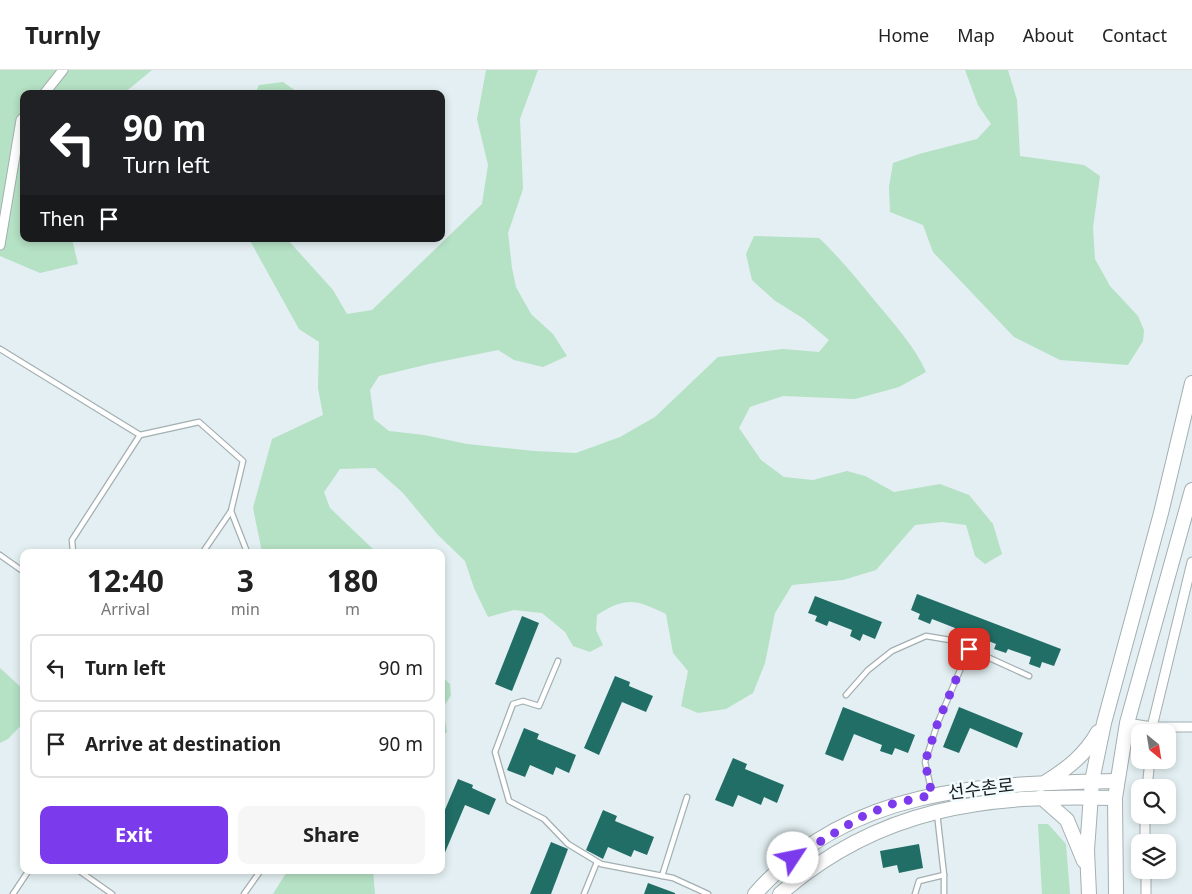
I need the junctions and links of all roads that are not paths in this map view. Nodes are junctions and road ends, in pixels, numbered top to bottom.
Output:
1 (64, 70) edge
2 (47, 90) edge
3 (20, 138) edge
4 (0, 245) edge
5 (0, 349) edge
6 (1192, 383) edge
7 (140, 435) junction
8 (1192, 490) edge
9 (231, 511) junction
10 (73, 549) edge
11 (205, 549) edge
12 (245, 549) edge
13 (0, 556) edge
14 (1192, 562) edge
15 (20, 569) edge
16 (969, 649) junction
17 (558, 661) dead end
18 (1029, 676) dead end
19 (846, 696) dead end
20 (1104, 723) junction
21 (1127, 723) junction
22 (1131, 724) edge
23 (1153, 724) edge
24 (1192, 727) edge
25 (1176, 728) edge
26 (1092, 781) junction
27 (1117, 781) junction
28 (1044, 783) junction
29 (932, 795) junction
30 (687, 797) dead end
31 (1041, 797) junction
32 (1090, 797) junction
33 (1115, 798) junction
34 (937, 812) junction
35 (597, 862) junction
36 (1088, 871) junction
37 (26, 874) edge
38 (84, 874) edge
39 (258, 874) edge
40 (944, 875) junction
41 (662, 876) junction
42 (1146, 879) edge
43 (13, 894) edge
44 (112, 894) edge
45 (244, 894) edge
46 (584, 894) edge
47 (708, 894) edge
48 (755, 894) edge
49 (780, 894) edge
50 (915, 894) edge
51 (944, 894) edge
52 (1089, 894) edge
53 (1116, 894) edge
54 (1146, 894) edge

1 - 2 street
3 - 4 street
5 - 7 lane
6 - 20 street
7 - 9 lane
7 - 10 lane
8 - 21 street
9 - 11 lane
9 - 12 lane
13 - 15 lane
14 - 23 street
16 - 18 lane
16 - 19 lane
16 - 29 lane
17 - 35 lane
20 - 26 street
20 - 28 street
21 - 22 street
21 - 27 street
24 - 25 street
26 - 27 street, 선수촌로
26 - 28 street, 선수촌로
26 - 32 street
27 - 33 street
28 - 29 street, 선수촌로
29 - 34 street
29 - 48 street, 선수촌로
30 - 41 lane
31 - 32 street, 선수촌로
31 - 34 street, 선수촌로
31 - 36 street
32 - 33 street, 선수촌로
32 - 36 street
33 - 53 street
34 - 40 lane
34 - 49 street, 선수촌로
35 - 41 lane
35 - 46 lane
36 - 52 street
37 - 43 lane
38 - 44 lane
39 - 45 lane
40 - 50 lane
40 - 51 lane
41 - 47 lane
42 - 54 street

